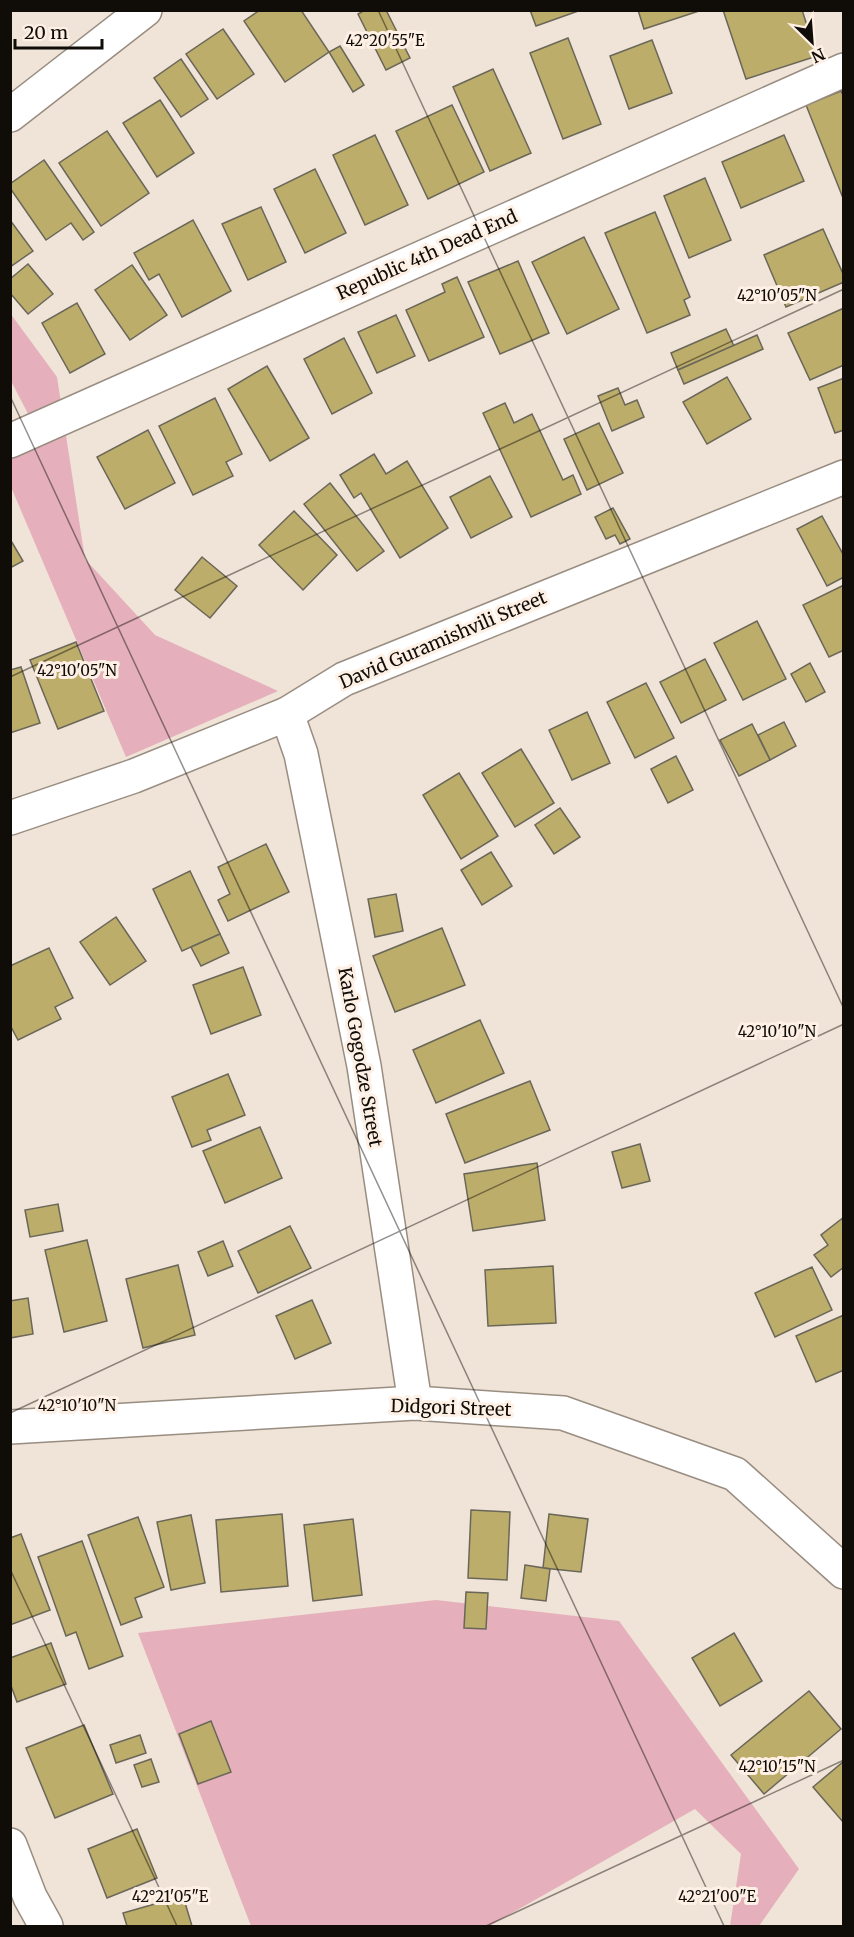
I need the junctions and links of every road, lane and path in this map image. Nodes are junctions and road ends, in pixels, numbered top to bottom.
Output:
1 (145, 10) edge
2 (843, 70) edge
3 (10, 116) edge
4 (10, 441) edge
5 (843, 477) edge
6 (288, 714) junction
7 (10, 819) edge
8 (415, 1403) junction
9 (10, 1427) edge
10 (843, 1572) edge
11 (10, 1845) edge
12 (46, 1926) edge

1 - 3 street
2 - 4 street, Republic 4th Dead End
5 - 6 street, David Guramishvili Street
6 - 7 street, David Guramishvili Street
6 - 8 street, Karlo Gogodze Street
8 - 9 street, Didgori Street
8 - 10 street, Didgori Street
11 - 12 street

